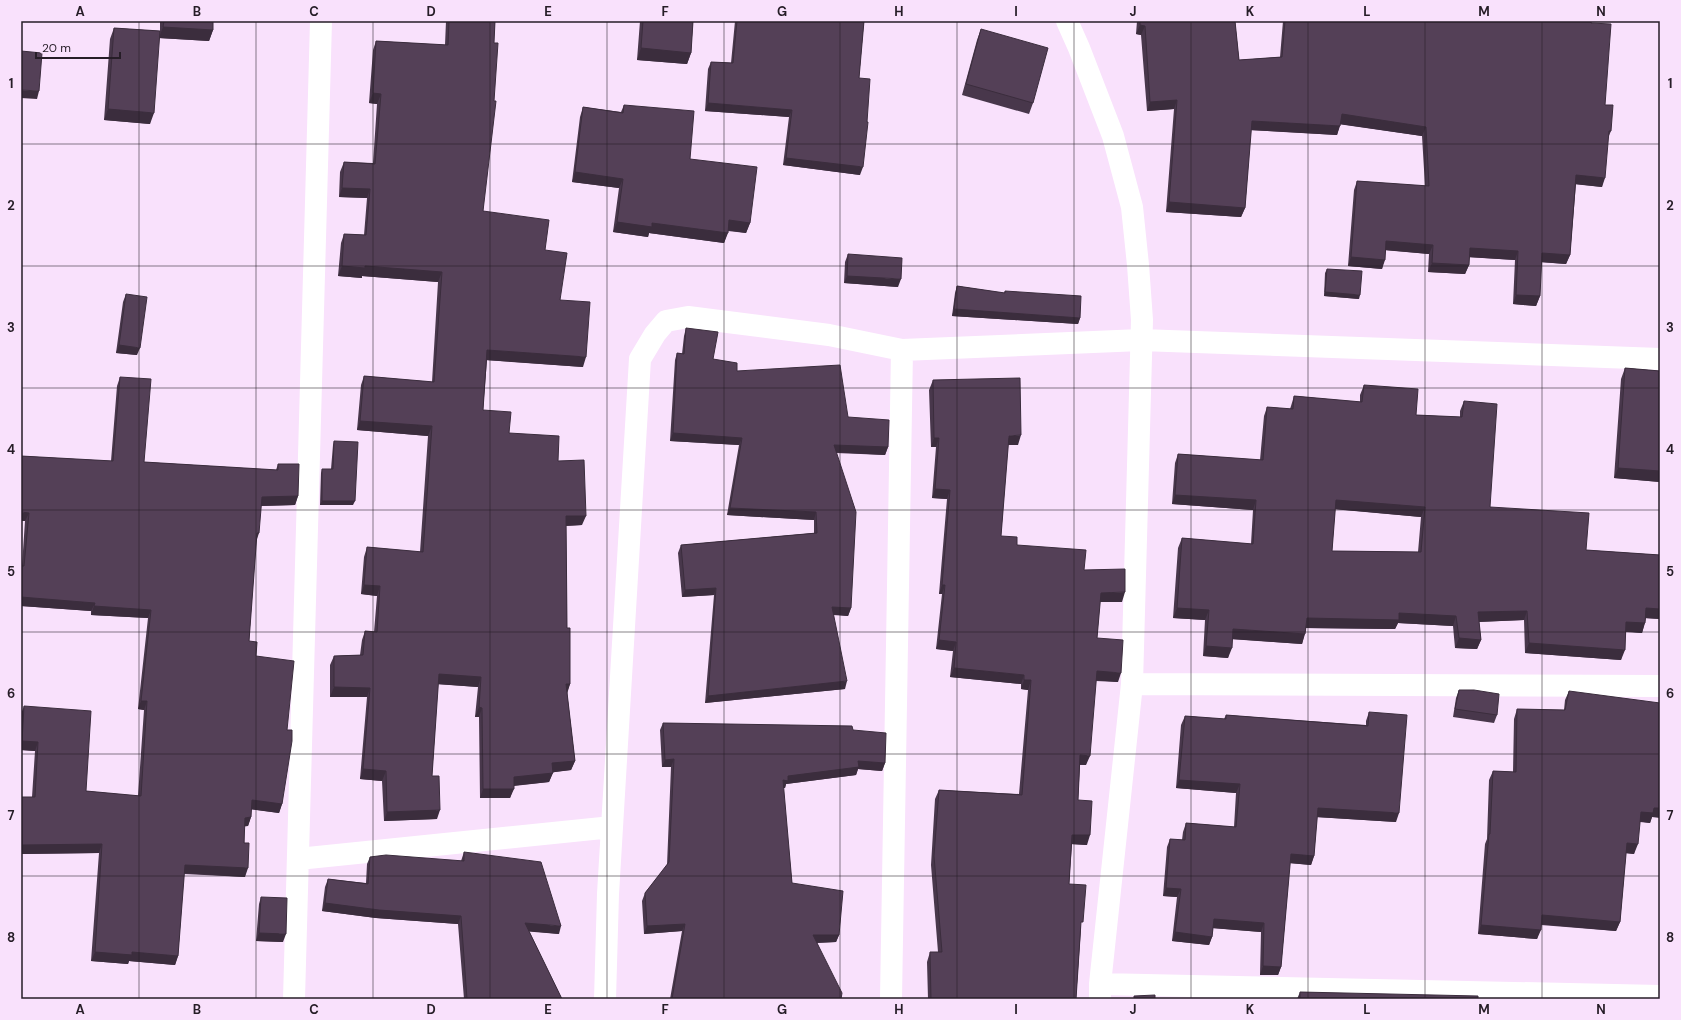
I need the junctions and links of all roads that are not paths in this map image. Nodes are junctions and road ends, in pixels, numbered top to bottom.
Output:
1 (321, 21) edge
2 (1067, 21) edge
3 (1141, 340) junction
4 (902, 350) junction
5 (1660, 359) edge
6 (1132, 684) junction
7 (1660, 686) edge
8 (612, 828) junction
9 (298, 859) junction
10 (1100, 991) edge
11 (1660, 996) edge
12 (294, 999) edge
13 (605, 999) edge
14 (891, 999) edge

1 - 9 street
2 - 3 street
3 - 4 street
3 - 5 street
3 - 6 street
4 - 8 street
4 - 14 street
6 - 7 street
6 - 10 street
8 - 9 street
8 - 13 street
9 - 12 street
10 - 11 street

